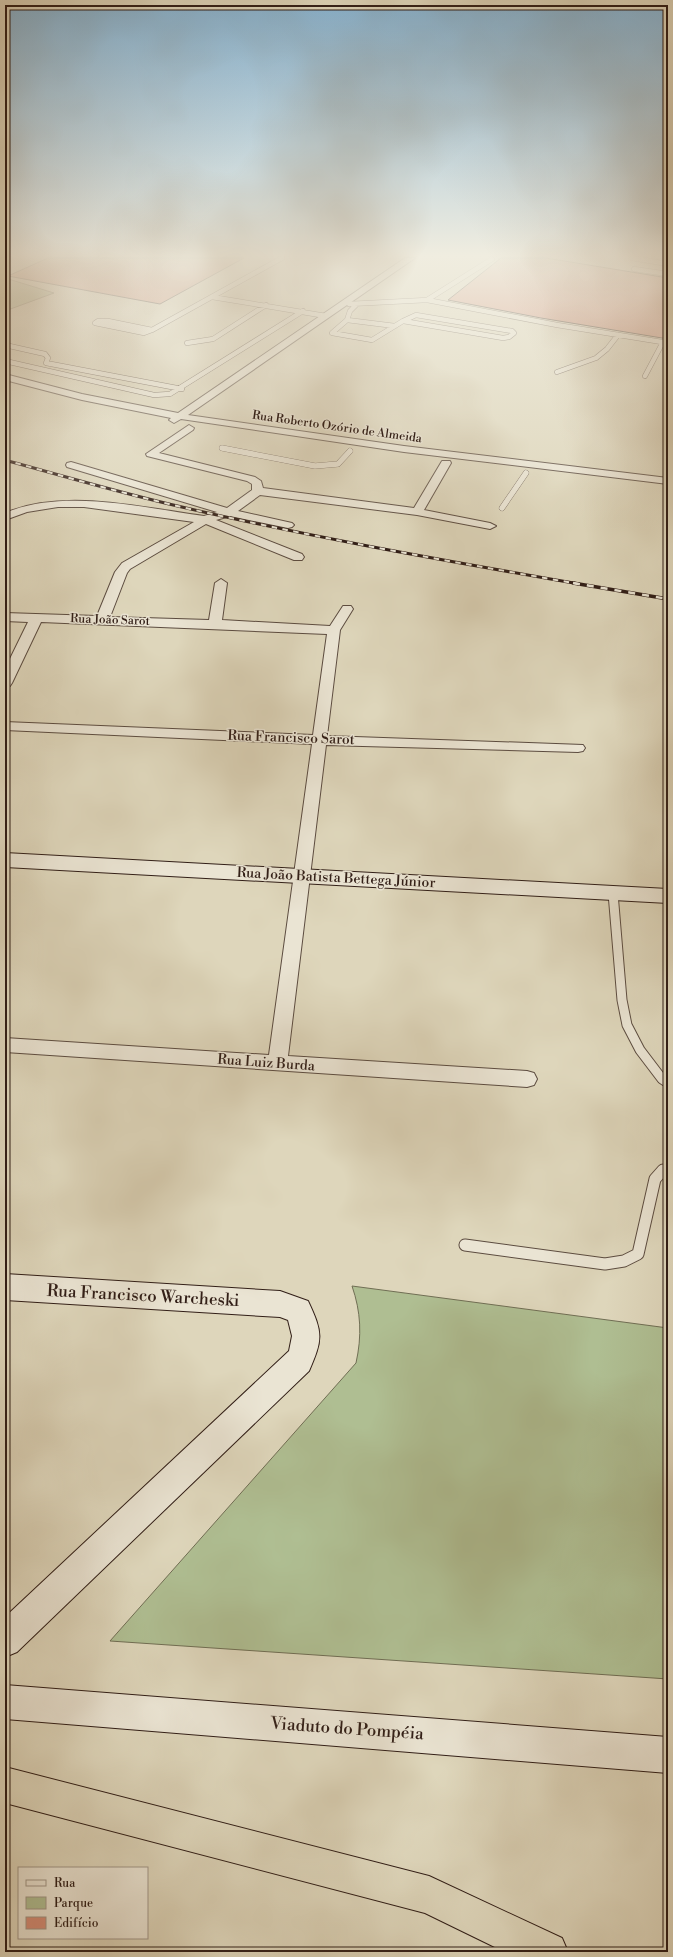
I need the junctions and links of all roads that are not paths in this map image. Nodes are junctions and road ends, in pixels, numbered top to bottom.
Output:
1 (24, 349) edge
2 (245, 349) edge
3 (277, 349) edge
4 (607, 349) edge
5 (661, 349) edge
6 (5, 361) edge
7 (557, 372) dead end
8 (645, 376) dead end
9 (5, 377) edge
10 (33, 385) junction
11 (5, 387) edge
12 (182, 389) junction
13 (20, 391) junction
14 (138, 408) junction
15 (127, 415) junction
16 (179, 417) junction
17 (168, 424) junction
18 (233, 436) dead end
19 (353, 447) junction
20 (222, 448) dead end
21 (446, 463) junction
22 (71, 466) dead end
23 (528, 469) junction
24 (668, 481) edge
25 (258, 490) junction
26 (668, 490) edge
27 (502, 508) dead end
28 (229, 512) junction
29 (417, 512) junction
30 (5, 517) edge
31 (205, 520) junction
32 (288, 525) dead end
33 (490, 526) dead end
34 (298, 557) dead end
35 (221, 582) dead end
36 (346, 609) dead end
37 (5, 617) edge
38 (36, 618) junction
39 (102, 620) junction
40 (215, 624) junction
41 (334, 630) junction
42 (5, 683) edge
43 (5, 726) edge
44 (318, 740) junction
45 (578, 748) dead end
46 (5, 860) edge
47 (303, 876) junction
48 (613, 893) junction
49 (668, 896) edge
50 (5, 1045) edge
51 (276, 1064) junction
52 (527, 1079) dead end
53 (668, 1083) edge
54 (668, 1170) edge
55 (465, 1246) dead end
56 (5, 1287) edge
57 (5, 1640) edge
58 (16, 1703) edge
59 (668, 1755) edge
60 (5, 1785) edge
61 (548, 1952) edge

1 - 12 lane
2 - 12 lane
3 - 16 street
4 - 7 lane
5 - 8 lane
6 - 12 lane
9 - 10 street, Rua Roberto Ozório de Almeida
10 - 13 street
10 - 14 street, Rua Roberto Ozório de Almeida
11 - 13 street
13 - 15 street
14 - 15 street
14 - 16 street, Rua Roberto Ozório de Almeida
15 - 17 street
16 - 17 street
16 - 19 street, Rua Roberto Ozório de Almeida
17 - 25 street
18 - 19 street
19 - 20 lane
19 - 21 street
19 - 23 street, Rua Roberto Ozório de Almeida
21 - 23 street
21 - 29 street
22 - 28 street
23 - 24 street, Rua Roberto Ozório de Almeida
23 - 26 street
23 - 27 lane
25 - 28 street
25 - 29 street
28 - 31 street
28 - 32 street
29 - 33 street
30 - 31 street
31 - 34 street
31 - 39 street
35 - 40 street
36 - 41 street
37 - 38 street, Rua João Sarot
38 - 39 street, Rua João Sarot
38 - 42 street
39 - 40 street, Rua João Sarot
40 - 41 street, Rua João Sarot
41 - 44 street
43 - 44 street, Rua Francisco Sarot
44 - 45 street, Rua Francisco Sarot
44 - 47 street
46 - 47 main road, Rua João Batista Bettega Júnior
47 - 48 main road, Rua João Batista Bettega Júnior
47 - 51 street
48 - 49 main road, Rua João Batista Bettega Júnior
48 - 53 lane
50 - 51 street, Rua Luiz Burda
51 - 52 street, Rua Luiz Burda
54 - 55 lane
56 - 57 main road, Rua Francisco Warcheski
58 - 59 main road, Viaduto do Pompéia
60 - 61 highway

